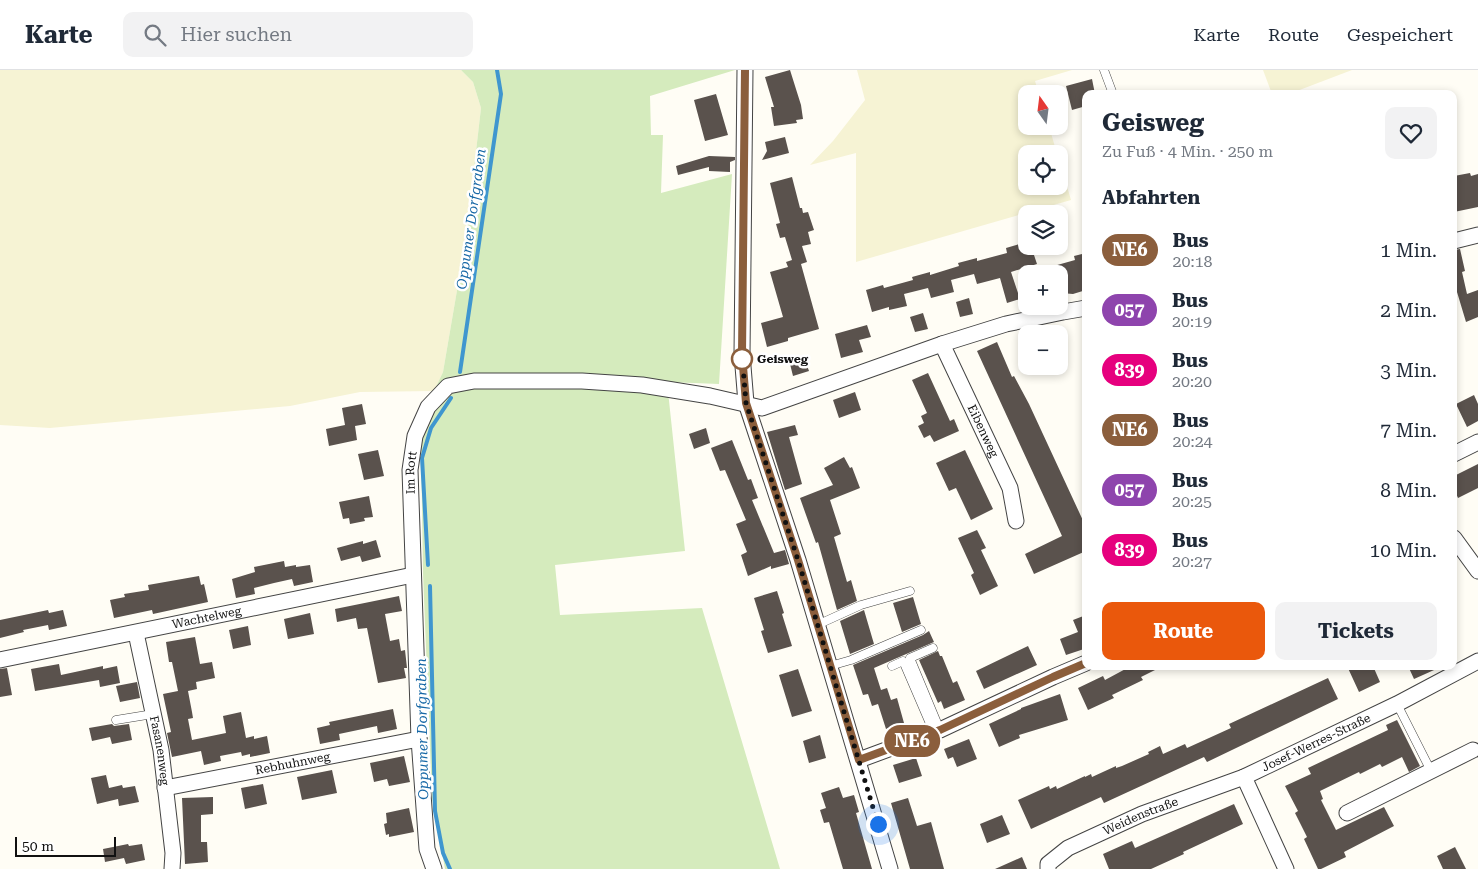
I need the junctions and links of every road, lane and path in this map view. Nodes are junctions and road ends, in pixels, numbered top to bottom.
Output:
1 (745, 70) edge
2 (1104, 70) edge
3 (1112, 90) edge
4 (1478, 235) edge
5 (1457, 240) edge
6 (1082, 309) edge
7 (942, 344) junction
8 (746, 403) junction
9 (1478, 442) edge
10 (1457, 452) edge
11 (1016, 520) dead end
12 (1457, 542) edge
13 (1478, 571) edge
14 (413, 575) junction
15 (910, 591) dead end
16 (817, 625) junction
17 (922, 630) dead end
18 (136, 633) junction
19 (933, 648) dead end
20 (0, 660) edge
21 (1478, 661) edge
22 (1082, 665) edge
23 (830, 666) junction
24 (892, 666) dead end
25 (1397, 704) junction
26 (153, 714) junction
27 (116, 720) dead end
28 (937, 732) junction
29 (419, 739) junction
30 (1473, 750) dead end
31 (859, 760) junction
32 (1431, 771) junction
33 (1244, 777) junction
34 (166, 788) junction
35 (1346, 813) dead end
36 (172, 869) edge
37 (434, 869) edge
38 (890, 869) edge
39 (1048, 869) edge
40 (1286, 869) edge

1 - 8 street
2 - 3 lane
4 - 5 street
6 - 7 street
7 - 8 street
7 - 11 street, Eibenweg
8 - 14 street, Im Rott
8 - 16 street
9 - 10 street
12 - 13 street
14 - 18 street, Wachtelweg
14 - 29 street, Im Rott
15 - 16 lane
16 - 23 street
17 - 23 lane
18 - 20 street, Wachtelweg
18 - 26 street, Fasanenweg
19 - 28 lane
21 - 25 street, Josef-Werres-Straße
22 - 28 street
23 - 31 street
24 - 28 lane
25 - 32 lane
25 - 33 street, Josef-Werres-Straße
26 - 27 lane
26 - 34 street, Fasanenweg
28 - 31 street
29 - 34 street, Rebhuhnweg
29 - 37 street, Im Rott
30 - 32 street
31 - 38 street
32 - 35 street
33 - 39 street, Weidenstraße
33 - 40 street
34 - 36 street, Fasanenweg

